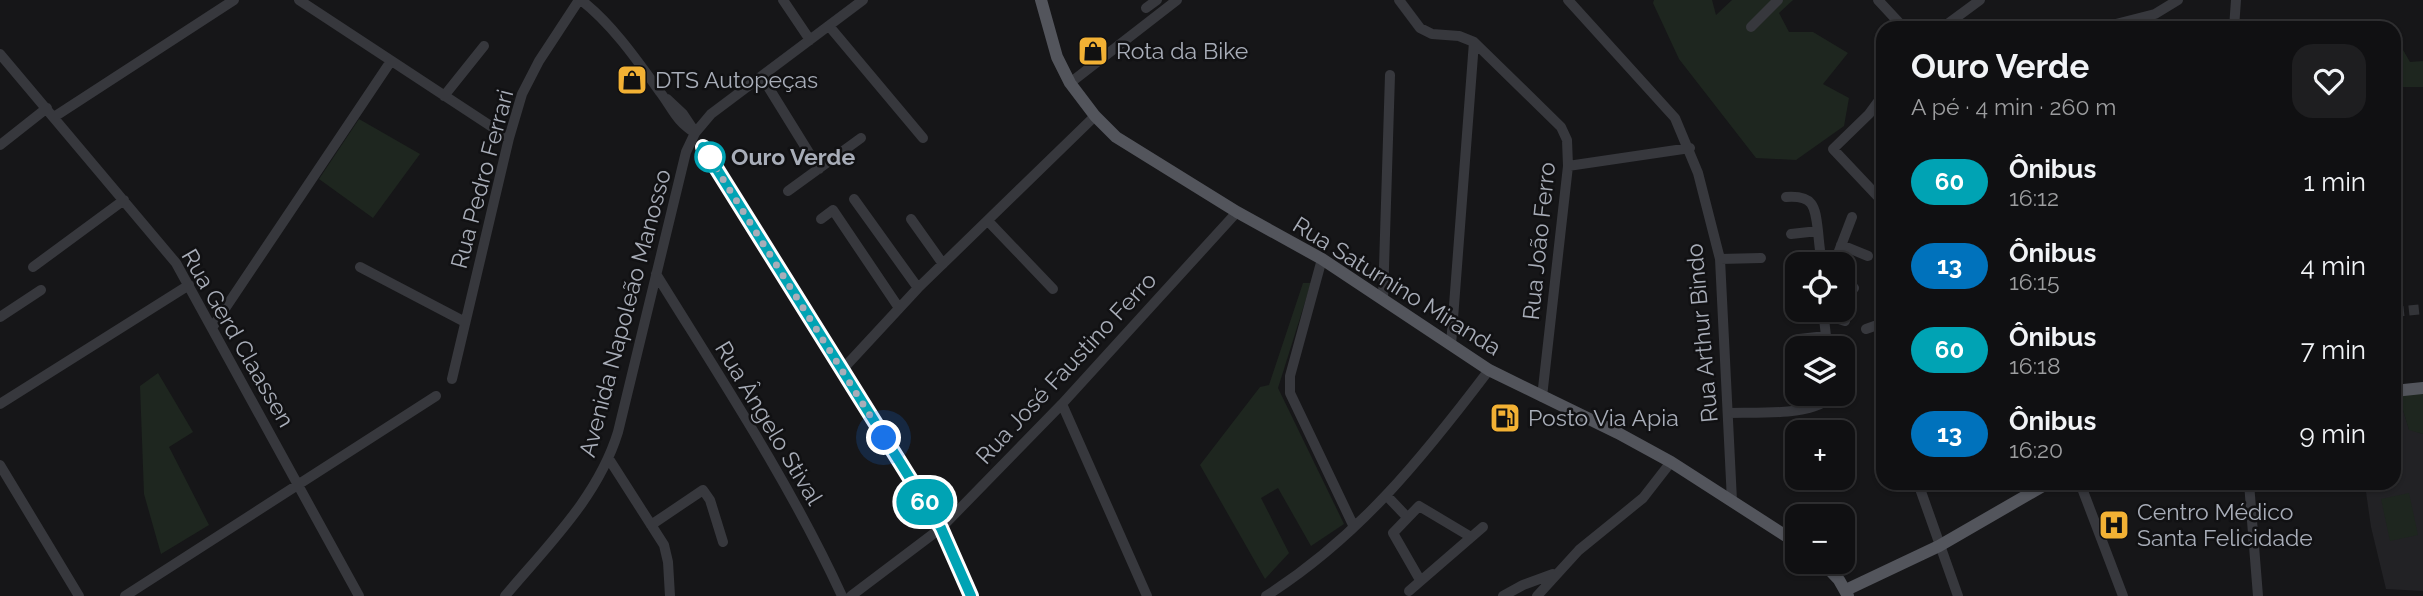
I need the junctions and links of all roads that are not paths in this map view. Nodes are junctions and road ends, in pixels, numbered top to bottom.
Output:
1 (234, 0) edge
2 (299, 0) edge
3 (580, 0) edge
4 (783, 0) edge
5 (863, 0) edge
6 (1041, 0) edge
7 (1157, 0) edge
8 (1177, 0) edge
9 (1399, 0) edge
10 (1777, 0) edge
11 (1878, 0) edge
12 (1980, 0) edge
13 (2178, 0) edge
14 (2236, 0) edge
15 (1571, 1) edge
16 (1146, 8) dead end
17 (1898, 21) edge
18 (1952, 21) edge
19 (2130, 21) edge
20 (2234, 21) edge
21 (829, 26) junction
22 (1751, 27) dead end
23 (810, 40) junction
24 (1474, 42) junction
25 (485, 46) dead end
26 (0, 54) edge
27 (391, 61) junction
28 (1390, 75) dead end
29 (762, 76) junction
30 (1070, 83) junction
31 (444, 96) junction
32 (1876, 104) edge
33 (47, 108) junction
34 (1876, 112) edge
35 (1869, 114) junction
36 (54, 117) junction
37 (1095, 117) junction
38 (695, 133) junction
39 (509, 138) junction
40 (861, 138) dead end
41 (923, 138) dead end
42 (0, 145) edge
43 (703, 147) dead end
44 (1690, 148) junction
45 (1568, 166) junction
46 (819, 169) junction
47 (788, 191) dead end
48 (1876, 195) edge
49 (1786, 197) dead end
50 (854, 199) dead end
51 (124, 200) junction
52 (1237, 212) junction
53 (1852, 217) dead end
54 (821, 219) dead end
55 (911, 219) dead end
56 (988, 221) junction
57 (1818, 231) junction
58 (1791, 234) dead end
59 (1842, 245) junction
60 (1821, 252) edge
61 (1839, 252) edge
62 (1868, 256) dead end
63 (1761, 258) dead end
64 (1720, 259) junction
65 (1322, 260) junction
66 (943, 264) junction
67 (33, 267) dead end
68 (360, 267) dead end
69 (656, 274) junction
70 (189, 285) junction
71 (918, 288) junction
72 (1052, 289) dead end
73 (41, 290) dead end
74 (1382, 299) junction
75 (899, 308) junction
76 (0, 317) edge
77 (465, 322) junction
78 (1825, 322) edge
79 (1876, 325) edge
80 (212, 328) junction
81 (1866, 329) dead end
82 (1826, 336) edge
83 (1451, 345) junction
84 (842, 370) junction
85 (1489, 370) junction
86 (452, 379) dead end
87 (2423, 388) edge
88 (2401, 390) edge
89 (436, 396) dead end
90 (1542, 397) junction
91 (0, 404) edge
92 (1062, 404) junction
93 (1818, 406) edge
94 (1729, 413) junction
95 (609, 459) junction
96 (1671, 462) junction
97 (0, 465) edge
98 (298, 485) junction
99 (1920, 490) edge
100 (2036, 490) edge
101 (2083, 490) edge
102 (2250, 490) edge
103 (1386, 495) junction
104 (1732, 501) junction
105 (1407, 517) junction
106 (651, 525) junction
107 (1354, 527) junction
108 (1483, 527) dead end
109 (941, 528) junction
110 (1785, 535) edge
111 (1471, 537) junction
112 (723, 542) dead end
113 (1939, 546) junction
114 (1557, 573) junction
115 (1830, 574) edge
116 (1420, 580) junction
117 (1409, 591) dead end
118 (1843, 594) edge
119 (79, 596) edge
120 (125, 596) edge
121 (359, 596) edge
122 (505, 596) edge
123 (670, 596) edge
124 (842, 596) edge
125 (851, 596) edge
126 (971, 596) edge
127 (1147, 596) edge
128 (1266, 596) edge
129 (1503, 596) edge
130 (1537, 596) edge
131 (1958, 596) edge
132 (2123, 596) edge
133 (2258, 596) edge

1 - 36 street
2 - 27 street
3 - 38 street
3 - 39 street, Rua Pedro Ferrari
4 - 23 street
5 - 21 street
6 - 30 main road, Rua Saturnino Miranda
7 - 16 street
8 - 30 street
9 - 24 street
10 - 22 street
11 - 17 street
12 - 18 street
13 - 19 street
14 - 20 street
15 - 44 street, Rua Arthur Bindo
21 - 23 street
21 - 41 street
23 - 29 street
24 - 45 street, Rua João Ferro
24 - 83 street
25 - 31 street
26 - 33 street, Rua Gerd Claassen
27 - 31 street
27 - 80 street
28 - 74 street
29 - 38 street
29 - 46 street
30 - 37 main road, Rua Saturnino Miranda
31 - 39 street
32 - 35 street
33 - 36 street, Rua Gerd Claassen
33 - 42 street
34 - 35 street
35 - 48 street
36 - 51 street, Rua Gerd Claassen
37 - 52 main road, Rua Saturnino Miranda
37 - 56 street
38 - 69 street, Avenida Napoleão Manosso
39 - 77 street, Rua Pedro Ferrari
40 - 46 street
43 - 84 street
44 - 45 street
44 - 64 street, Rua Arthur Bindo
45 - 90 street, Rua João Ferro
46 - 47 street
49 - 57 street
50 - 71 street
51 - 67 street
51 - 70 street, Rua Gerd Claassen
52 - 65 main road, Rua Saturnino Miranda
52 - 92 street, Rua José Faustino Ferro
53 - 59 street
54 - 75 street
55 - 66 street
56 - 66 street
56 - 72 street
57 - 58 street
57 - 60 street
59 - 61 street
59 - 62 street
63 - 64 street
64 - 94 street, Rua Arthur Bindo
65 - 74 main road, Rua Saturnino Miranda
65 - 107 street
66 - 71 street
68 - 77 street
69 - 95 street, Avenida Napoleão Manosso
69 - 124 street, Rua Ângelo Stival
70 - 80 street, Rua Gerd Claassen
70 - 91 street
71 - 75 street
73 - 76 street
74 - 83 main road, Rua Saturnino Miranda
75 - 84 street
77 - 86 street, Rua Pedro Ferrari
78 - 82 street
79 - 81 street
80 - 98 street, Rua Gerd Claassen
83 - 85 main road, Rua Saturnino Miranda
84 - 109 street
85 - 90 main road, Rua Saturnino Miranda
85 - 103 street
87 - 88 main road
89 - 98 street
90 - 96 main road, Rua Saturnino Miranda
92 - 109 street, Rua José Faustino Ferro
92 - 127 street
93 - 94 street
94 - 104 street, Rua Arthur Bindo
95 - 106 street
95 - 122 street, Avenida Napoleão Manosso
96 - 104 main road, Rua Saturnino Miranda
96 - 114 street
97 - 119 street
98 - 120 street
98 - 121 street, Rua Gerd Claassen
99 - 113 street
100 - 113 main road
101 - 132 street
102 - 133 street
103 - 105 street
103 - 107 street
104 - 110 main road, Rua Saturnino Miranda
105 - 111 street
105 - 116 street
106 - 112 street
106 - 123 street
107 - 128 street
108 - 111 street
109 - 125 street, Rua José Faustino Ferro
109 - 126 street
111 - 116 street
113 - 118 main road
113 - 131 street
114 - 129 street
114 - 130 street
115 - 118 main road
116 - 117 street

